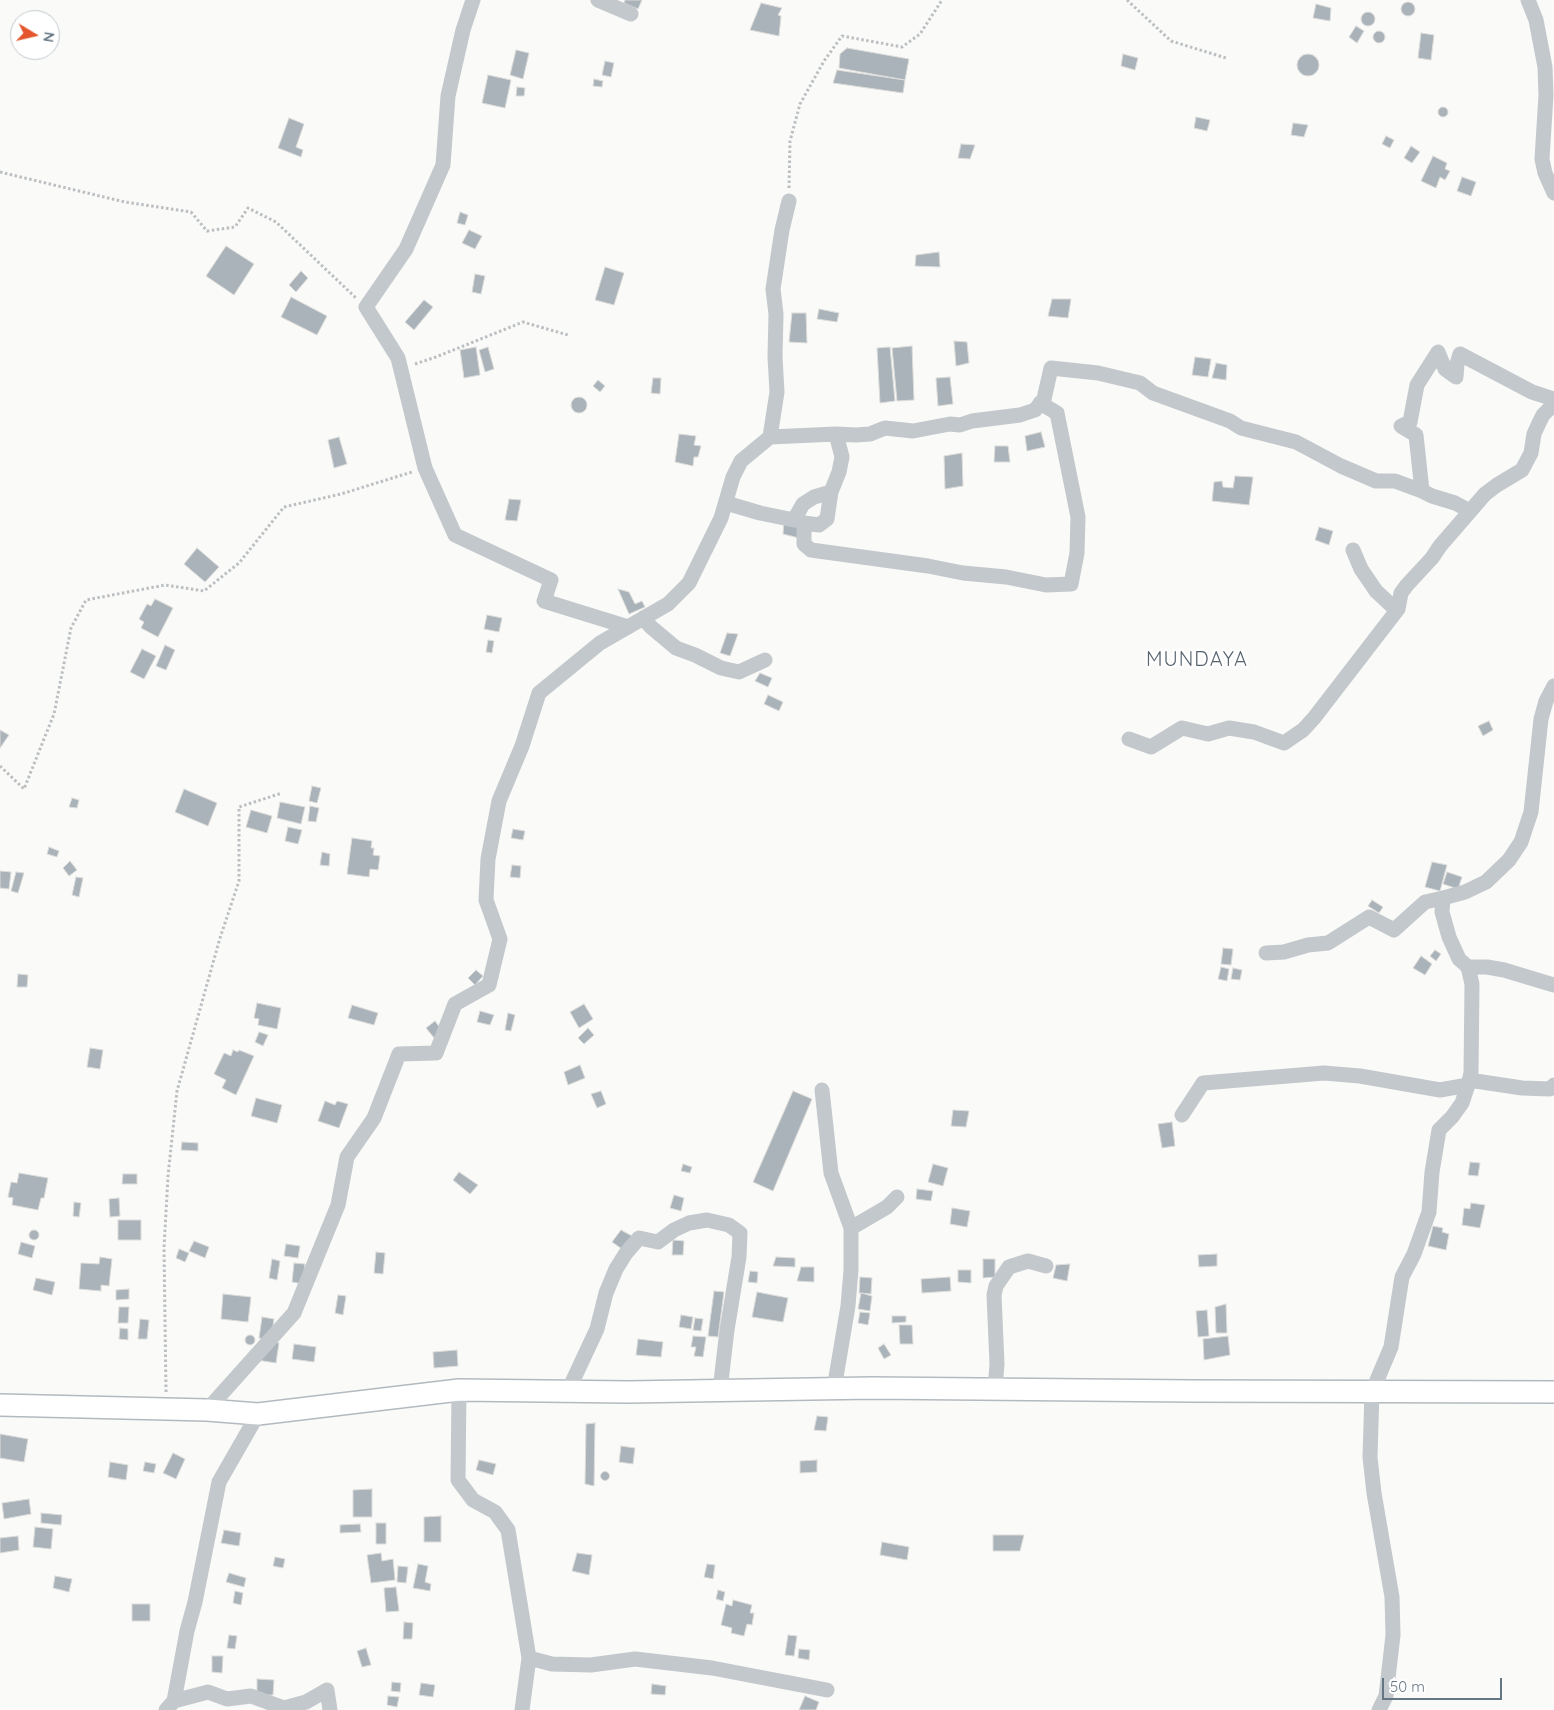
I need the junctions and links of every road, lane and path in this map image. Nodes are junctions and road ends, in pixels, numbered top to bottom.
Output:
1 (473, 0) edge
2 (598, 0) edge
3 (942, 0) edge
4 (1127, 0) edge
5 (1528, 0) edge
6 (631, 14) dead end
7 (1226, 58) dead end
8 (1549, 127) edge
9 (0, 172) edge
10 (1554, 193) edge
11 (789, 201) joint
12 (366, 307) junction
13 (568, 335) dead end
14 (400, 368) junction
15 (1554, 399) edge
16 (1040, 403) junction
17 (1554, 404) edge
18 (836, 434) junction
19 (770, 437) junction
20 (425, 468) junction
21 (1422, 490) junction
22 (831, 492) junction
23 (726, 503) junction
24 (1470, 511) junction
25 (799, 522) junction
26 (1353, 550) dead end
27 (1398, 609) junction
28 (644, 618) junction
29 (628, 626) junction
30 (765, 660) dead end
31 (1554, 686) edge
32 (1129, 739) dead end
33 (0, 766) edge
34 (282, 792) dead end
35 (1442, 898) junction
36 (1266, 953) dead end
37 (1468, 967) junction
38 (1554, 985) edge
39 (1469, 1082) junction
40 (1554, 1085) edge
41 (822, 1090) dead end
42 (1182, 1115) dead end
43 (897, 1197) dead end
44 (851, 1228) junction
45 (1046, 1266) dead end
46 (834, 1389) junction
47 (995, 1389) junction
48 (459, 1390) junction
49 (720, 1390) junction
50 (568, 1391) junction
51 (1372, 1392) junction
52 (1554, 1392) edge
53 (0, 1405) edge
54 (167, 1410) junction
55 (207, 1410) junction
56 (258, 1414) junction
57 (529, 1658) junction
58 (827, 1690) dead end
59 (170, 1706) edge
60 (330, 1710) edge
61 (522, 1710) edge
62 (1379, 1710) edge

1 - 12 street
2 - 6 street
3 - 11 path
4 - 7 path
5 - 8 street
8 - 10 street
9 - 12 path
11 - 19 street
12 - 14 street
13 - 14 path
14 - 20 street
15 - 21 street
16 - 18 street
16 - 21 street
16 - 25 street
17 - 24 street
18 - 19 street
18 - 22 street
19 - 23 street
20 - 29 street
20 - 33 path
21 - 24 street
22 - 25 street
22 - 25 street
23 - 25 street
23 - 28 street
24 - 27 street
26 - 27 street
27 - 32 street
28 - 29 street
28 - 30 street
29 - 55 street
31 - 35 street
34 - 54 path
35 - 36 street
35 - 37 street
37 - 38 street
37 - 39 street
39 - 40 street
39 - 42 street
39 - 51 street
41 - 44 street
43 - 44 street
44 - 46 street
45 - 47 street
46 - 47 main road
46 - 49 main road
47 - 51 main road
48 - 50 main road
48 - 56 main road
48 - 57 street
49 - 50 main road
49 - 50 street
51 - 52 main road
51 - 62 street
53 - 54 main road
54 - 55 main road
55 - 56 main road
56 - 59 street
57 - 58 street
57 - 61 street
59 - 60 street

